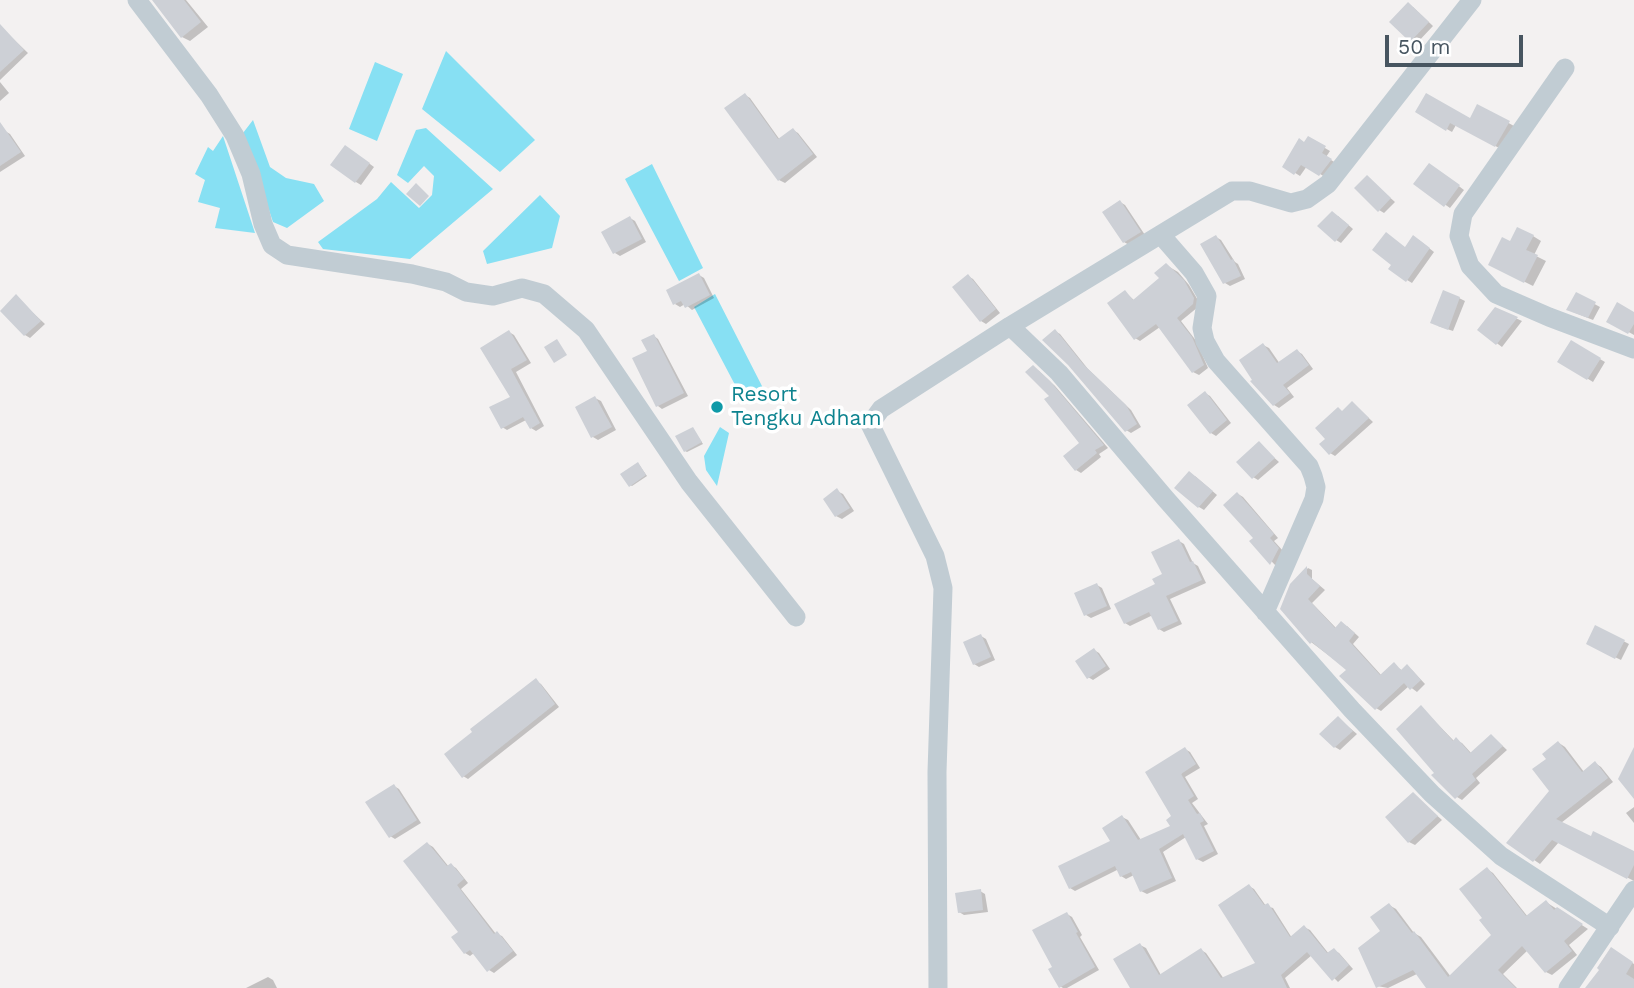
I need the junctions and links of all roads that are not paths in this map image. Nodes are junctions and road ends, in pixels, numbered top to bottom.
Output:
1 (137, 0) edge
2 (1472, 0) edge
3 (1565, 68) dead end
4 (1161, 235) junction
5 (1010, 326) junction
6 (1634, 349) edge
7 (1265, 612) junction
8 (796, 617) dead end
9 (1634, 891) edge
10 (1627, 915) edge
11 (1610, 928) junction
12 (938, 988) edge
13 (1568, 988) edge

1 - 8 street
2 - 4 street
3 - 6 street
4 - 5 street
4 - 7 street
5 - 7 street
5 - 12 street
7 - 11 street
9 - 10 street
10 - 11 street
11 - 13 street

